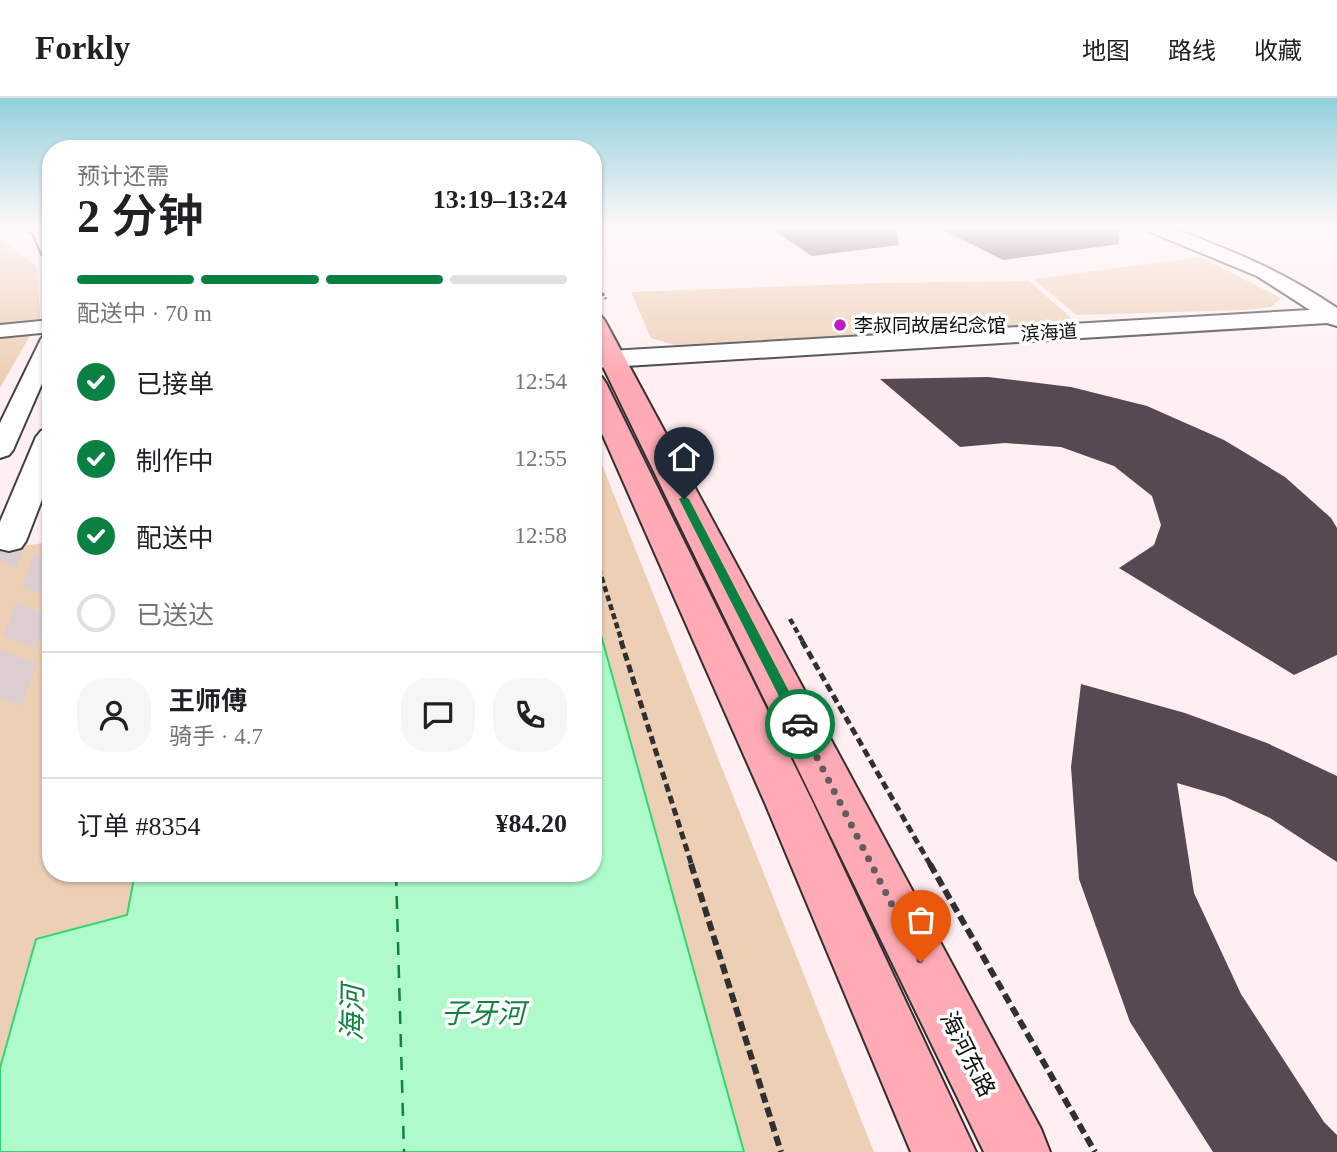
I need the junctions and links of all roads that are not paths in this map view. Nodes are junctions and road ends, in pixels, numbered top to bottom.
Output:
1 (1272, 276) edge
2 (1289, 276) edge
3 (1336, 313) edge
4 (42, 327) edge
5 (0, 331) edge
6 (42, 359) edge
7 (602, 367) edge
8 (602, 371) edge
9 (602, 372) edge
10 (0, 450) edge
11 (42, 459) edge
12 (9, 541) tunnel mouth
13 (944, 1152) edge
14 (1018, 1152) edge

1 - 3 street
2 - 3 street
3 - 7 street, 滨海道
4 - 5 street
6 - 10 street
8 - 14 main road, 海河东路
9 - 13 main road, 海河东路
11 - 12 street

